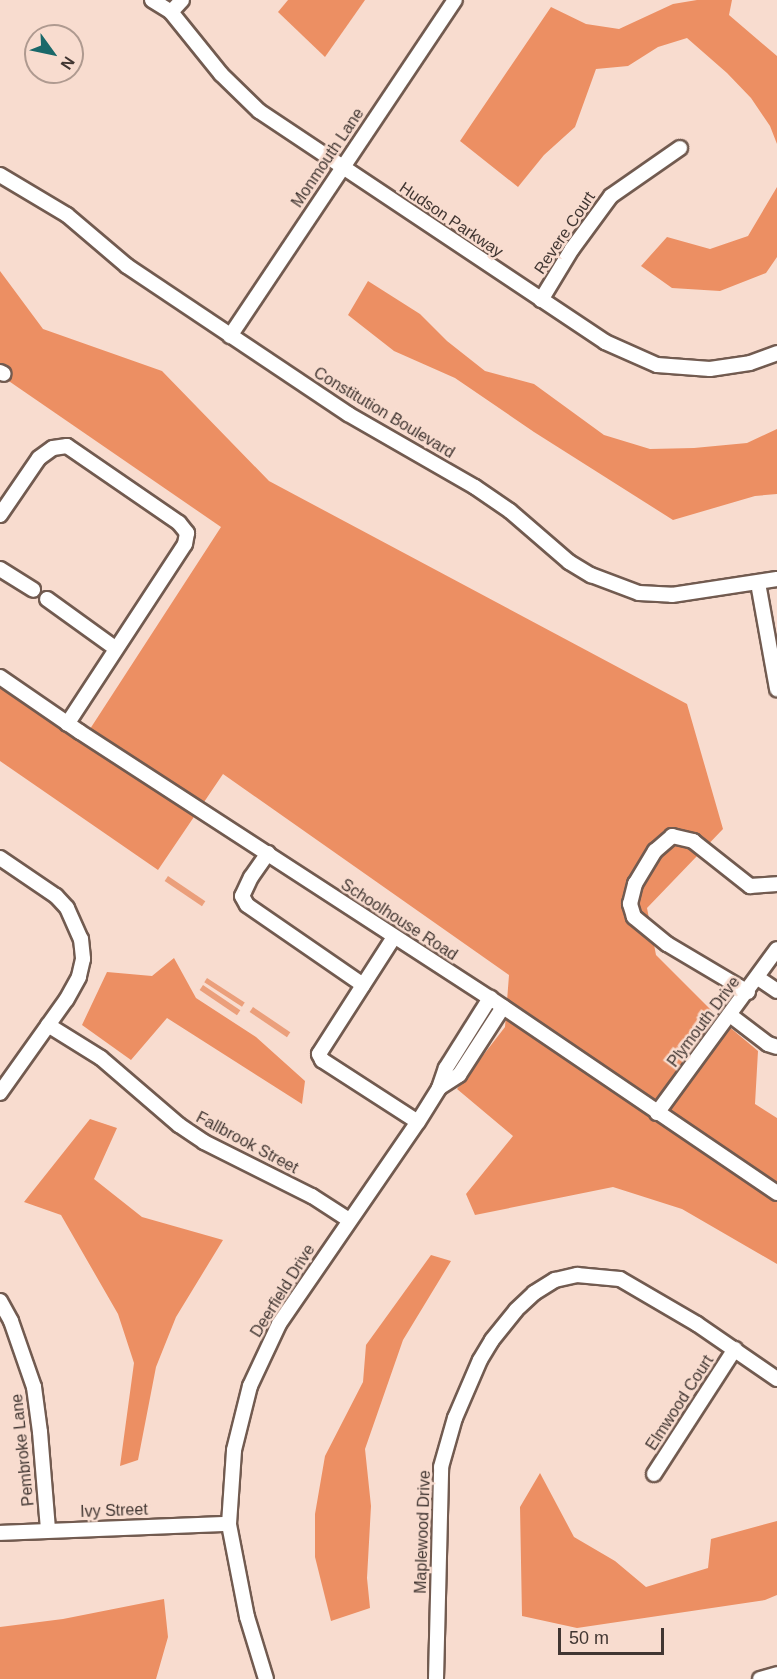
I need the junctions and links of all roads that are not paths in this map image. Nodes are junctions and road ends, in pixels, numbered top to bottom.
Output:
1 (152, 0) edge
2 (182, 0) edge
3 (455, 0) edge
4 (171, 12) junction
5 (680, 148) dead end
6 (342, 167) junction
7 (0, 175) edge
8 (541, 300) junction
9 (231, 336) junction
10 (777, 353) edge
11 (0, 515) edge
12 (0, 569) edge
13 (777, 579) edge
14 (758, 583) junction
15 (33, 590) dead end
16 (47, 599) dead end
17 (115, 648) junction
18 (0, 677) edge
19 (777, 689) edge
20 (68, 724) junction
21 (268, 853) junction
22 (0, 858) edge
23 (777, 884) edge
24 (394, 937) junction
25 (777, 949) edge
26 (758, 978) junction
27 (363, 985) junction
28 (777, 991) edge
29 (748, 992) junction
30 (489, 998) junction
31 (503, 1007) junction
32 (730, 1015) junction
33 (48, 1025) junction
34 (777, 1047) edge
35 (439, 1088) junction
36 (0, 1094) edge
37 (657, 1113) junction
38 (418, 1122) junction
39 (777, 1193) edge
40 (349, 1220) junction
41 (0, 1301) edge
42 (735, 1349) junction
43 (777, 1379) edge
44 (654, 1474) dead end
45 (229, 1524) junction
46 (48, 1530) junction
47 (0, 1533) edge
48 (777, 1674) edge
49 (266, 1679) edge
50 (436, 1679) edge
51 (760, 1679) edge

1 - 4 street, Hudson Parkway
2 - 4 street
3 - 6 street, Monmouth Lane
4 - 6 street, Hudson Parkway
5 - 8 street, Revere Court
6 - 8 street, Hudson Parkway
6 - 9 street, Monmouth Lane
7 - 9 street, Constitution Boulevard
8 - 10 street, Hudson Parkway
9 - 14 street, Constitution Boulevard
11 - 17 street
12 - 15 street
13 - 14 street, Constitution Boulevard
14 - 19 street
16 - 17 street
17 - 20 street
18 - 20 street, Schoolhouse Road
20 - 21 street, Schoolhouse Road
21 - 24 street, Schoolhouse Road
21 - 27 street
22 - 33 street
23 - 29 street
24 - 27 street
24 - 30 street, Schoolhouse Road
25 - 26 street, Plymouth Drive
26 - 28 street
26 - 29 street, Plymouth Drive
27 - 38 street
29 - 32 street, Plymouth Drive
30 - 31 street, Schoolhouse Road
30 - 35 street, Deerfield Drive
31 - 35 street, Deerfield Drive
31 - 37 street, Schoolhouse Road
32 - 34 street
32 - 37 street, Plymouth Drive
33 - 36 street
33 - 40 street, Fallbrook Street
35 - 38 street, Deerfield Drive
37 - 39 street, Schoolhouse Road
38 - 40 street, Deerfield Drive
40 - 45 street, Deerfield Drive
41 - 46 street, Pembroke Lane
42 - 43 street, Maplewood Drive
42 - 44 street, Elmwood Court
42 - 50 street, Maplewood Drive
45 - 46 street, Ivy Street
45 - 49 street, Deerfield Drive
46 - 47 street, Ivy Street
48 - 51 street

